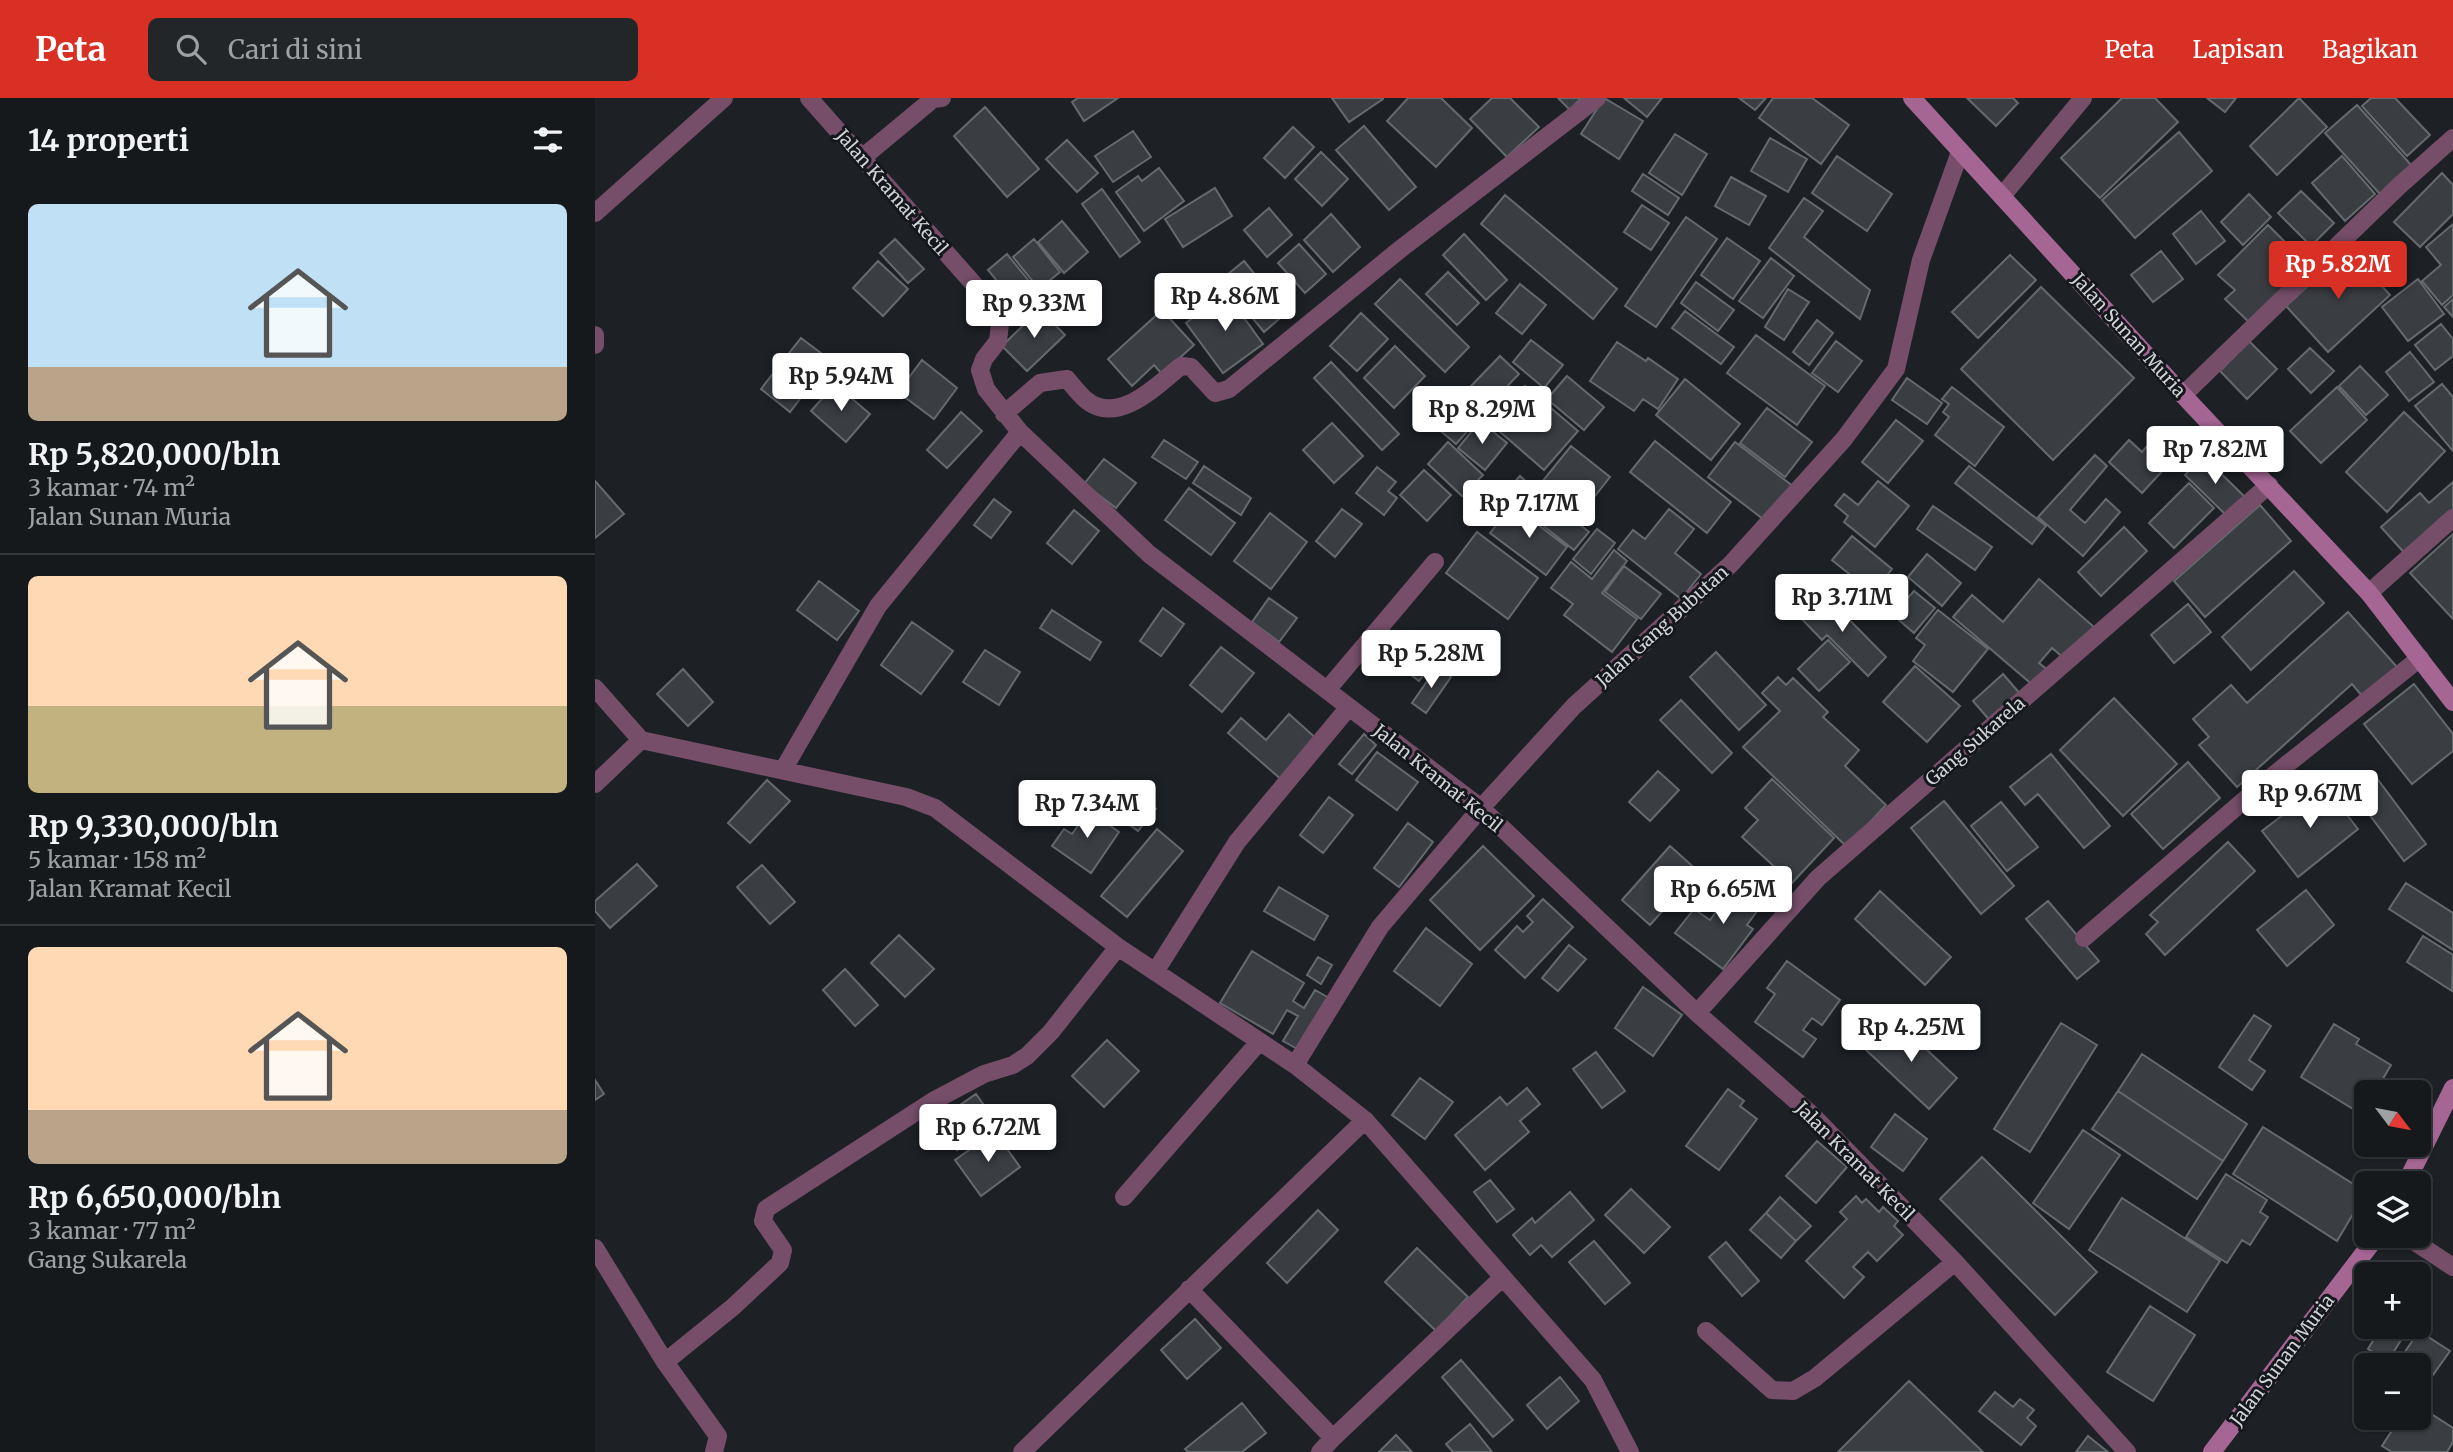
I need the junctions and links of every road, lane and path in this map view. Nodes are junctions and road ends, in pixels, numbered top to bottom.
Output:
1 (724, 98) edge
2 (810, 98) edge
3 (942, 98) edge
4 (1598, 98) edge
5 (1912, 98) edge
6 (2083, 98) edge
7 (2453, 138) edge
8 (1960, 152) junction
9 (862, 158) junction
10 (2002, 195) junction
11 (595, 213) edge
12 (595, 335) edge
13 (595, 345) edge
14 (2183, 395) junction
15 (1004, 414) junction
16 (1020, 432) junction
17 (2269, 485) junction
18 (2453, 518) edge
19 (1435, 562) dead end
20 (2369, 593) junction
21 (2420, 658) junction
22 (595, 688) edge
23 (1327, 691) junction
24 (2453, 702) edge
25 (1349, 707) junction
26 (641, 740) junction
27 (783, 770) junction
28 (595, 784) edge
29 (1481, 808) junction
30 (2084, 938) dead end
31 (1118, 947) junction
32 (1155, 972) junction
33 (1697, 1013) junction
34 (1259, 1042) junction
35 (1295, 1065) junction
36 (2453, 1087) edge
37 (1365, 1120) junction
38 (2412, 1171) edge
39 (1125, 1197) dead end
40 (595, 1248) edge
41 (2368, 1248) edge
42 (2424, 1248) edge
43 (1955, 1262) junction
44 (2453, 1267) edge
45 (1502, 1278) junction
46 (1189, 1289) junction
47 (1706, 1331) dead end
48 (665, 1362) junction
49 (1333, 1438) junction
50 (714, 1452) edge
51 (1022, 1452) edge
52 (1320, 1452) edge
53 (1630, 1452) edge
54 (2127, 1452) edge
55 (2212, 1452) edge

1 - 11 street
2 - 9 street, Jalan Kramat Kecil
3 - 9 street
4 - 15 street
5 - 8 main road, Jalan Sunan Muria
6 - 10 street
7 - 14 street
8 - 10 main road, Jalan Sunan Muria
8 - 29 street, Jalan Gang Bubutan
9 - 15 street, Jalan Kramat Kecil
10 - 14 main road, Jalan Sunan Muria
12 - 13 street
14 - 17 main road, Jalan Sunan Muria
15 - 16 street, Jalan Kramat Kecil
16 - 23 street, Jalan Kramat Kecil
16 - 27 street
17 - 20 main road, Jalan Sunan Muria
17 - 33 street, Gang Sukarela
18 - 20 street
19 - 23 street
20 - 21 main road, Jalan Sunan Muria
21 - 24 main road, Jalan Sunan Muria
21 - 30 street
22 - 26 street
23 - 25 street, Jalan Kramat Kecil
25 - 29 street, Jalan Kramat Kecil
25 - 32 street
26 - 27 street
26 - 28 street
27 - 31 street
29 - 33 street, Jalan Kramat Kecil
29 - 35 street, Jalan Gang Bubutan
31 - 32 street
31 - 48 street
32 - 34 street
33 - 43 street, Jalan Kramat Kecil
34 - 35 street
34 - 39 street
35 - 37 street
36 - 38 main road
37 - 45 street
37 - 46 street
40 - 48 street
41 - 55 main road, Jalan Sunan Muria
42 - 44 street
43 - 47 street
43 - 54 street, Jalan Kramat Kecil
45 - 49 street
45 - 53 street
46 - 49 street
46 - 51 street
48 - 50 street
49 - 52 street

